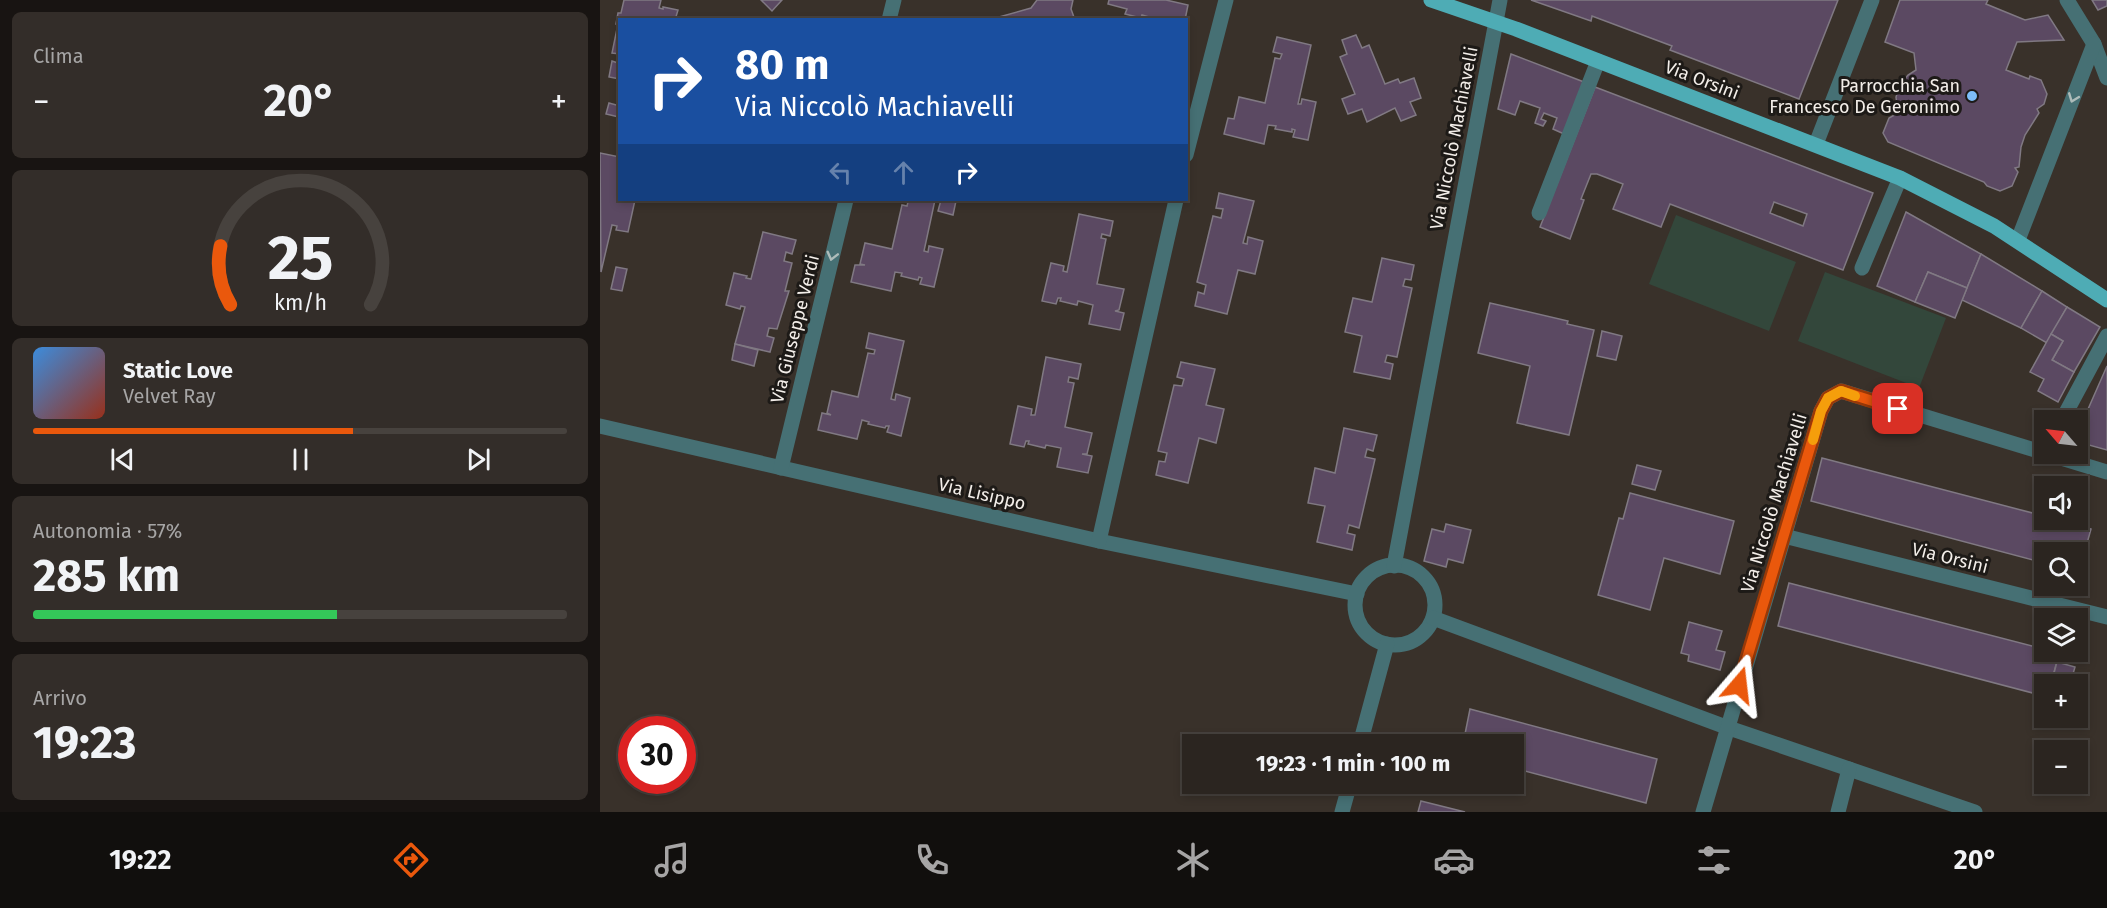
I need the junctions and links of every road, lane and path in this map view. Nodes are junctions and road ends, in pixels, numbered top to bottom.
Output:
1 (894, 0) edge
2 (1226, 0) edge
3 (1431, 0) edge
4 (1500, 0) edge
5 (1872, 0) edge
6 (2067, 0) edge
7 (890, 18) edge
8 (1495, 22) junction
9 (2101, 41) edge
10 (1598, 61) junction
11 (2107, 78) edge
12 (1816, 144) junction
13 (1188, 147) edge
14 (1900, 178) junction
15 (846, 201) edge
16 (1176, 201) edge
17 (1539, 213) dead end
18 (2018, 240) junction
19 (1862, 268) dead end
20 (2107, 300) edge
21 (2107, 336) edge
22 (2067, 410) edge
23 (600, 426) edge
24 (2034, 450) edge
25 (2081, 464) edge
26 (782, 468) junction
27 (2107, 472) edge
28 (1784, 536) junction
29 (1099, 541) junction
30 (1394, 566) junction
31 (1357, 594) junction
32 (2107, 617) edge
33 (1433, 618) junction
34 (1387, 644) junction
35 (1726, 728) junction
36 (1363, 734) edge
37 (1849, 769) junction
38 (1347, 794) edge
39 (1342, 812) edge
40 (1702, 812) edge
41 (1838, 812) edge
42 (1975, 812) edge

1 - 7 street
2 - 13 street
3 - 8 main road, Via Orsini
4 - 8 street, Via Niccolò Machiavelli
5 - 12 street
6 - 9 street
8 - 10 main road, Via Orsini
8 - 30 street, Via Niccolò Machiavelli
9 - 11 street
9 -> 18 street
10 - 12 main road, Via Orsini
10 - 17 street
12 - 14 main road, Via Orsini
14 - 18 main road, Via Orsini
14 - 19 street
15 -> 26 street, Via Giuseppe Verdi
16 - 29 street
18 - 20 main road, Via Orsini
21 - 22 street
23 - 26 street, Via Lisippo
24 - 28 street, Via Niccolò Machiavelli
25 - 27 street, Via Niccolò Machiavelli
26 - 29 street, Via Lisippo
28 - 32 street, Via Orsini
28 - 35 street, Via Niccolò Machiavelli
29 - 31 street, Via Lisippo
30 - 31 street
30 - 33 street
31 - 34 street
33 - 34 street
33 - 35 street
34 - 36 street
35 - 37 street
35 - 40 street, Via Niccolò Machiavelli
37 - 41 street
37 - 42 street
38 - 39 street

